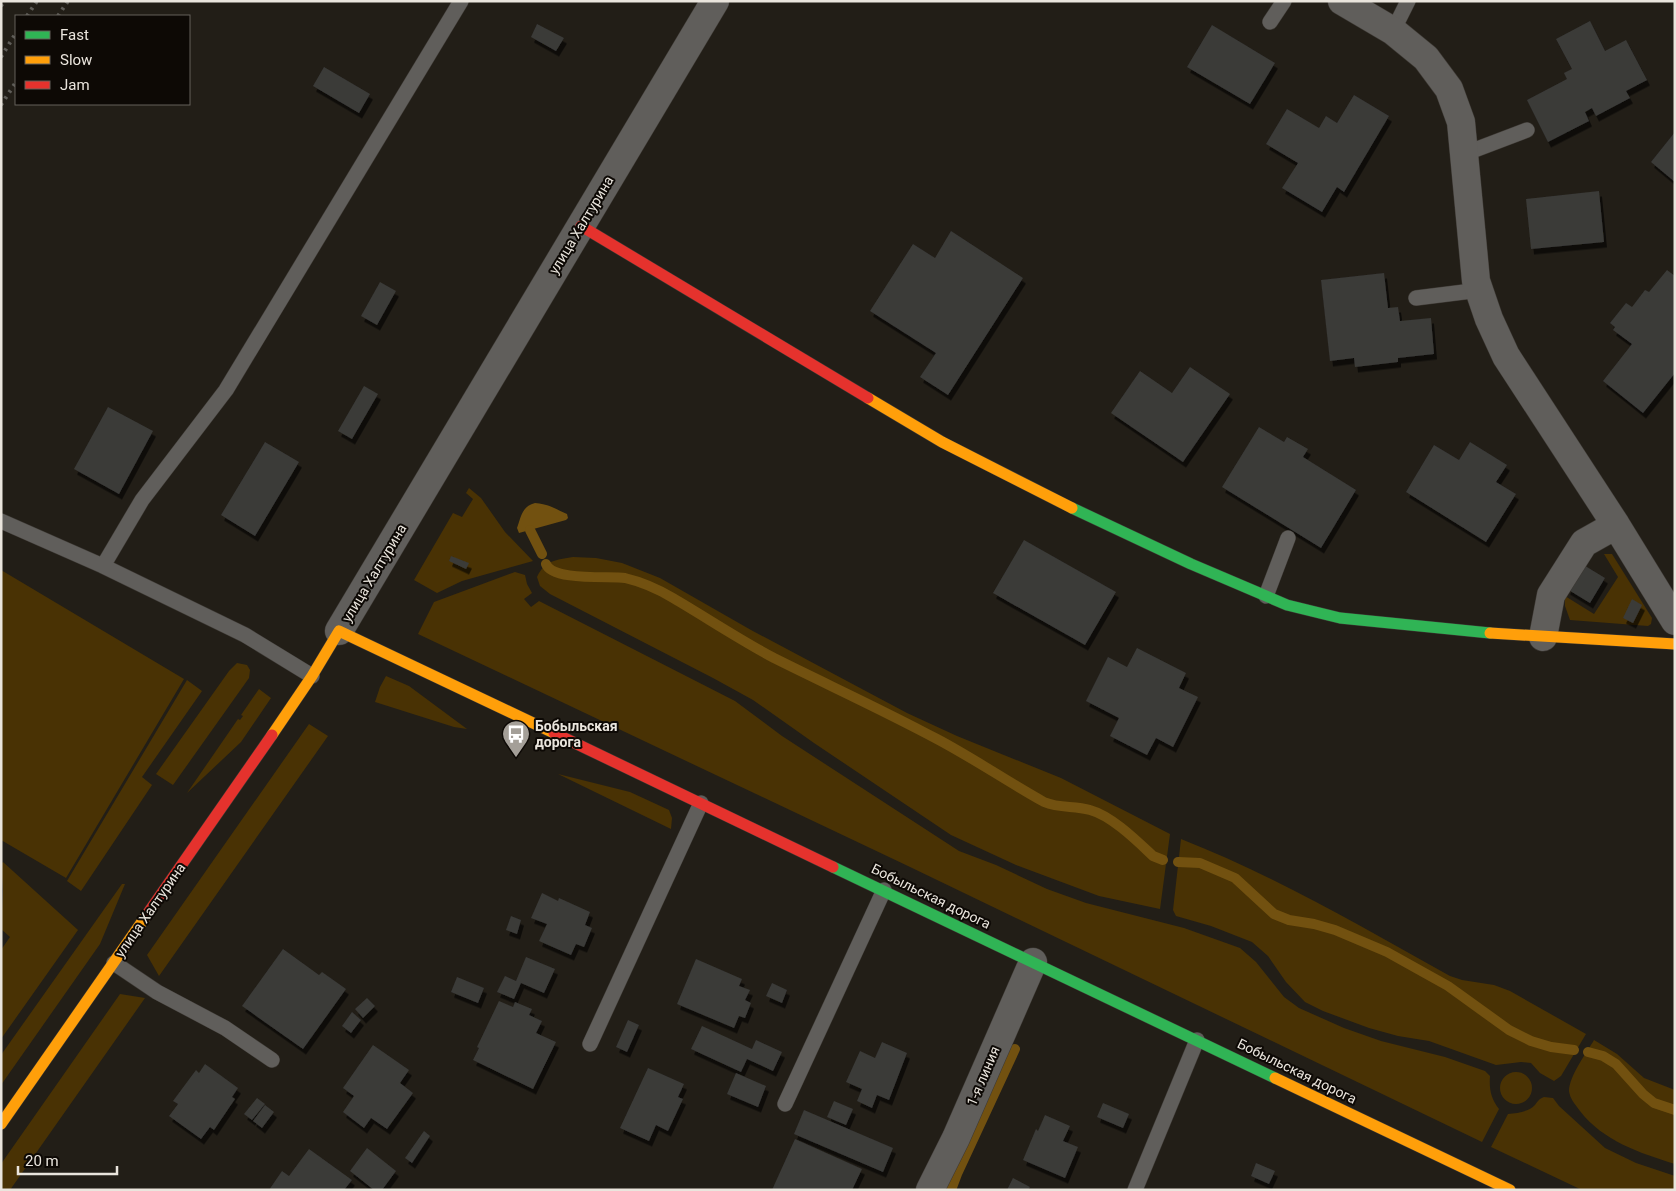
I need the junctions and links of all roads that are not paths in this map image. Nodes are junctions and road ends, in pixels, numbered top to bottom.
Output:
1 (460, 1) edge
2 (715, 1) edge
3 (1284, 1) edge
4 (1342, 1) edge
5 (1408, 1) edge
6 (1270, 22) dead end
7 (1393, 31) junction
8 (1527, 130) dead end
9 (1464, 154) junction
10 (581, 226) junction
11 (1480, 290) junction
12 (1416, 298) dead end
13 (1, 521) edge
14 (1616, 525) junction
15 (1288, 538) dead end
16 (103, 566) junction
17 (1266, 596) junction
18 (1675, 621) edge
19 (339, 631) junction
20 (1543, 637) junction
21 (1675, 644) edge
22 (312, 676) junction
23 (701, 803) junction
24 (884, 890) junction
25 (114, 962) junction
26 (1033, 962) junction
27 (1197, 1040) junction
28 (590, 1044) dead end
29 (272, 1060) dead end
30 (785, 1104) dead end
31 (1, 1124) edge
32 (930, 1190) edge
33 (1136, 1190) edge
34 (1510, 1190) edge

1 - 16 lane
2 - 10 street, улица Халтурина
3 - 6 lane
4 - 7 street
5 - 7 lane
7 - 9 street
8 - 9 lane
9 - 11 street
10 - 17 street
10 - 19 street, улица Халтурина
11 - 12 lane
11 - 14 street
13 - 16 lane
14 - 18 street
14 - 20 street
15 - 17 lane
16 - 22 lane
17 - 20 street
19 - 22 street, улица Халтурина
19 - 23 street, Бобыльская дорога
20 - 21 street
22 - 25 street, улица Халтурина
23 - 24 street, Бобыльская дорога
23 - 28 lane
24 - 26 street, Бобыльская дорога
24 - 30 lane
25 - 29 lane
25 - 31 street, улица Халтурина
26 - 27 street, Бобыльская дорога
26 - 32 street, 1-я линия
27 - 33 lane
27 - 34 street, Бобыльская дорога

